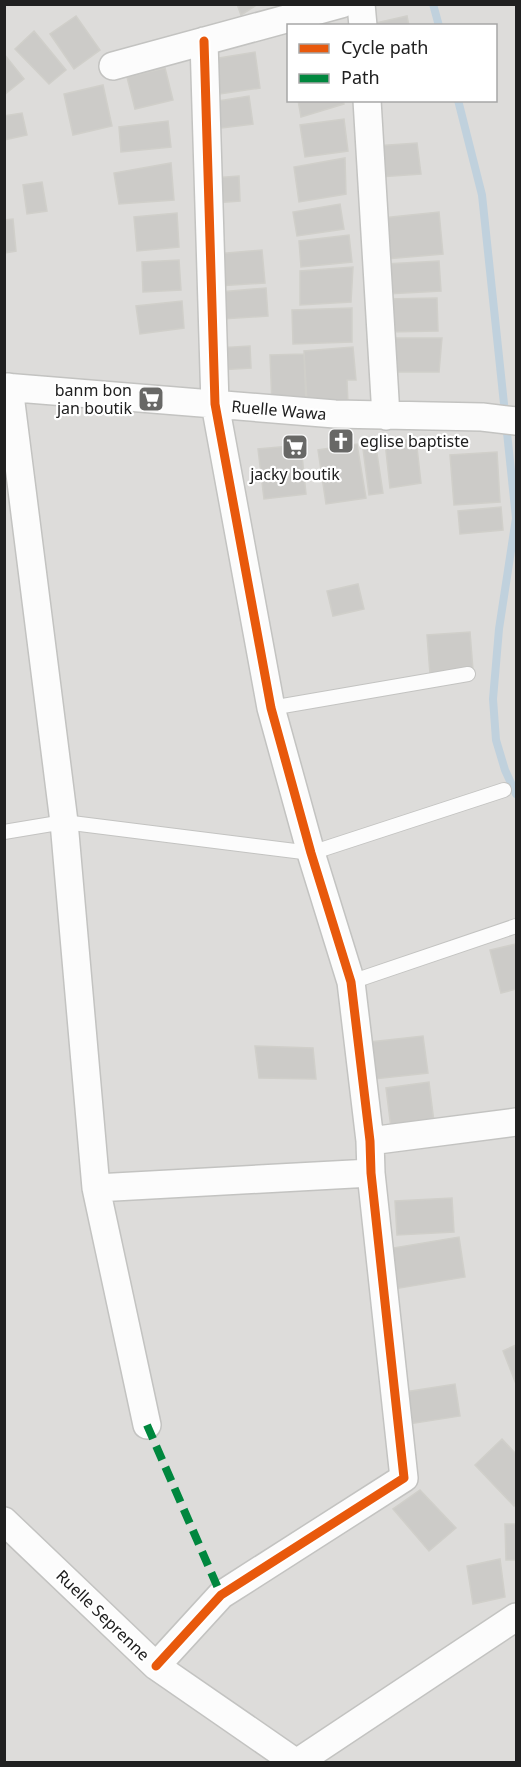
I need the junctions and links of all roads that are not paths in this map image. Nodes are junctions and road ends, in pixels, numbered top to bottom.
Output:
1 (341, 4) edge
2 (362, 4) edge
3 (363, 24) edge
4 (204, 41) junction
5 (113, 66) dead end
6 (367, 102) edge
7 (7, 387) edge
8 (215, 404) junction
9 (386, 416) junction
10 (516, 421) edge
11 (468, 674) dead end
12 (271, 708) junction
13 (504, 790) dead end
14 (64, 822) junction
15 (4, 832) edge
16 (311, 854) junction
17 (516, 926) edge
18 (351, 982) junction
19 (516, 1122) edge
20 (370, 1141) junction
21 (371, 1173) junction
22 (96, 1188) junction
23 (147, 1425) dead end
24 (4, 1521) edge
25 (516, 1617) edge
26 (156, 1666) junction
27 (297, 1762) edge

1 - 4 street
2 - 3 street
4 - 5 street
4 - 8 street
6 - 9 street
7 - 8 street, Ruelle Wawa
7 - 14 street
8 - 9 street, Ruelle Wawa
8 - 12 street
9 - 10 street, Ruelle Wawa
11 - 12 lane
12 - 16 street
13 - 16 lane
14 - 15 lane
14 - 16 lane
14 - 22 street
16 - 18 street
17 - 18 lane
18 - 20 street
19 - 20 street
20 - 21 street
21 - 22 street
21 - 26 street
22 - 23 street
24 - 26 street, Ruelle Seprenne
25 - 27 street
26 - 27 street, Ruelle Seprenne

